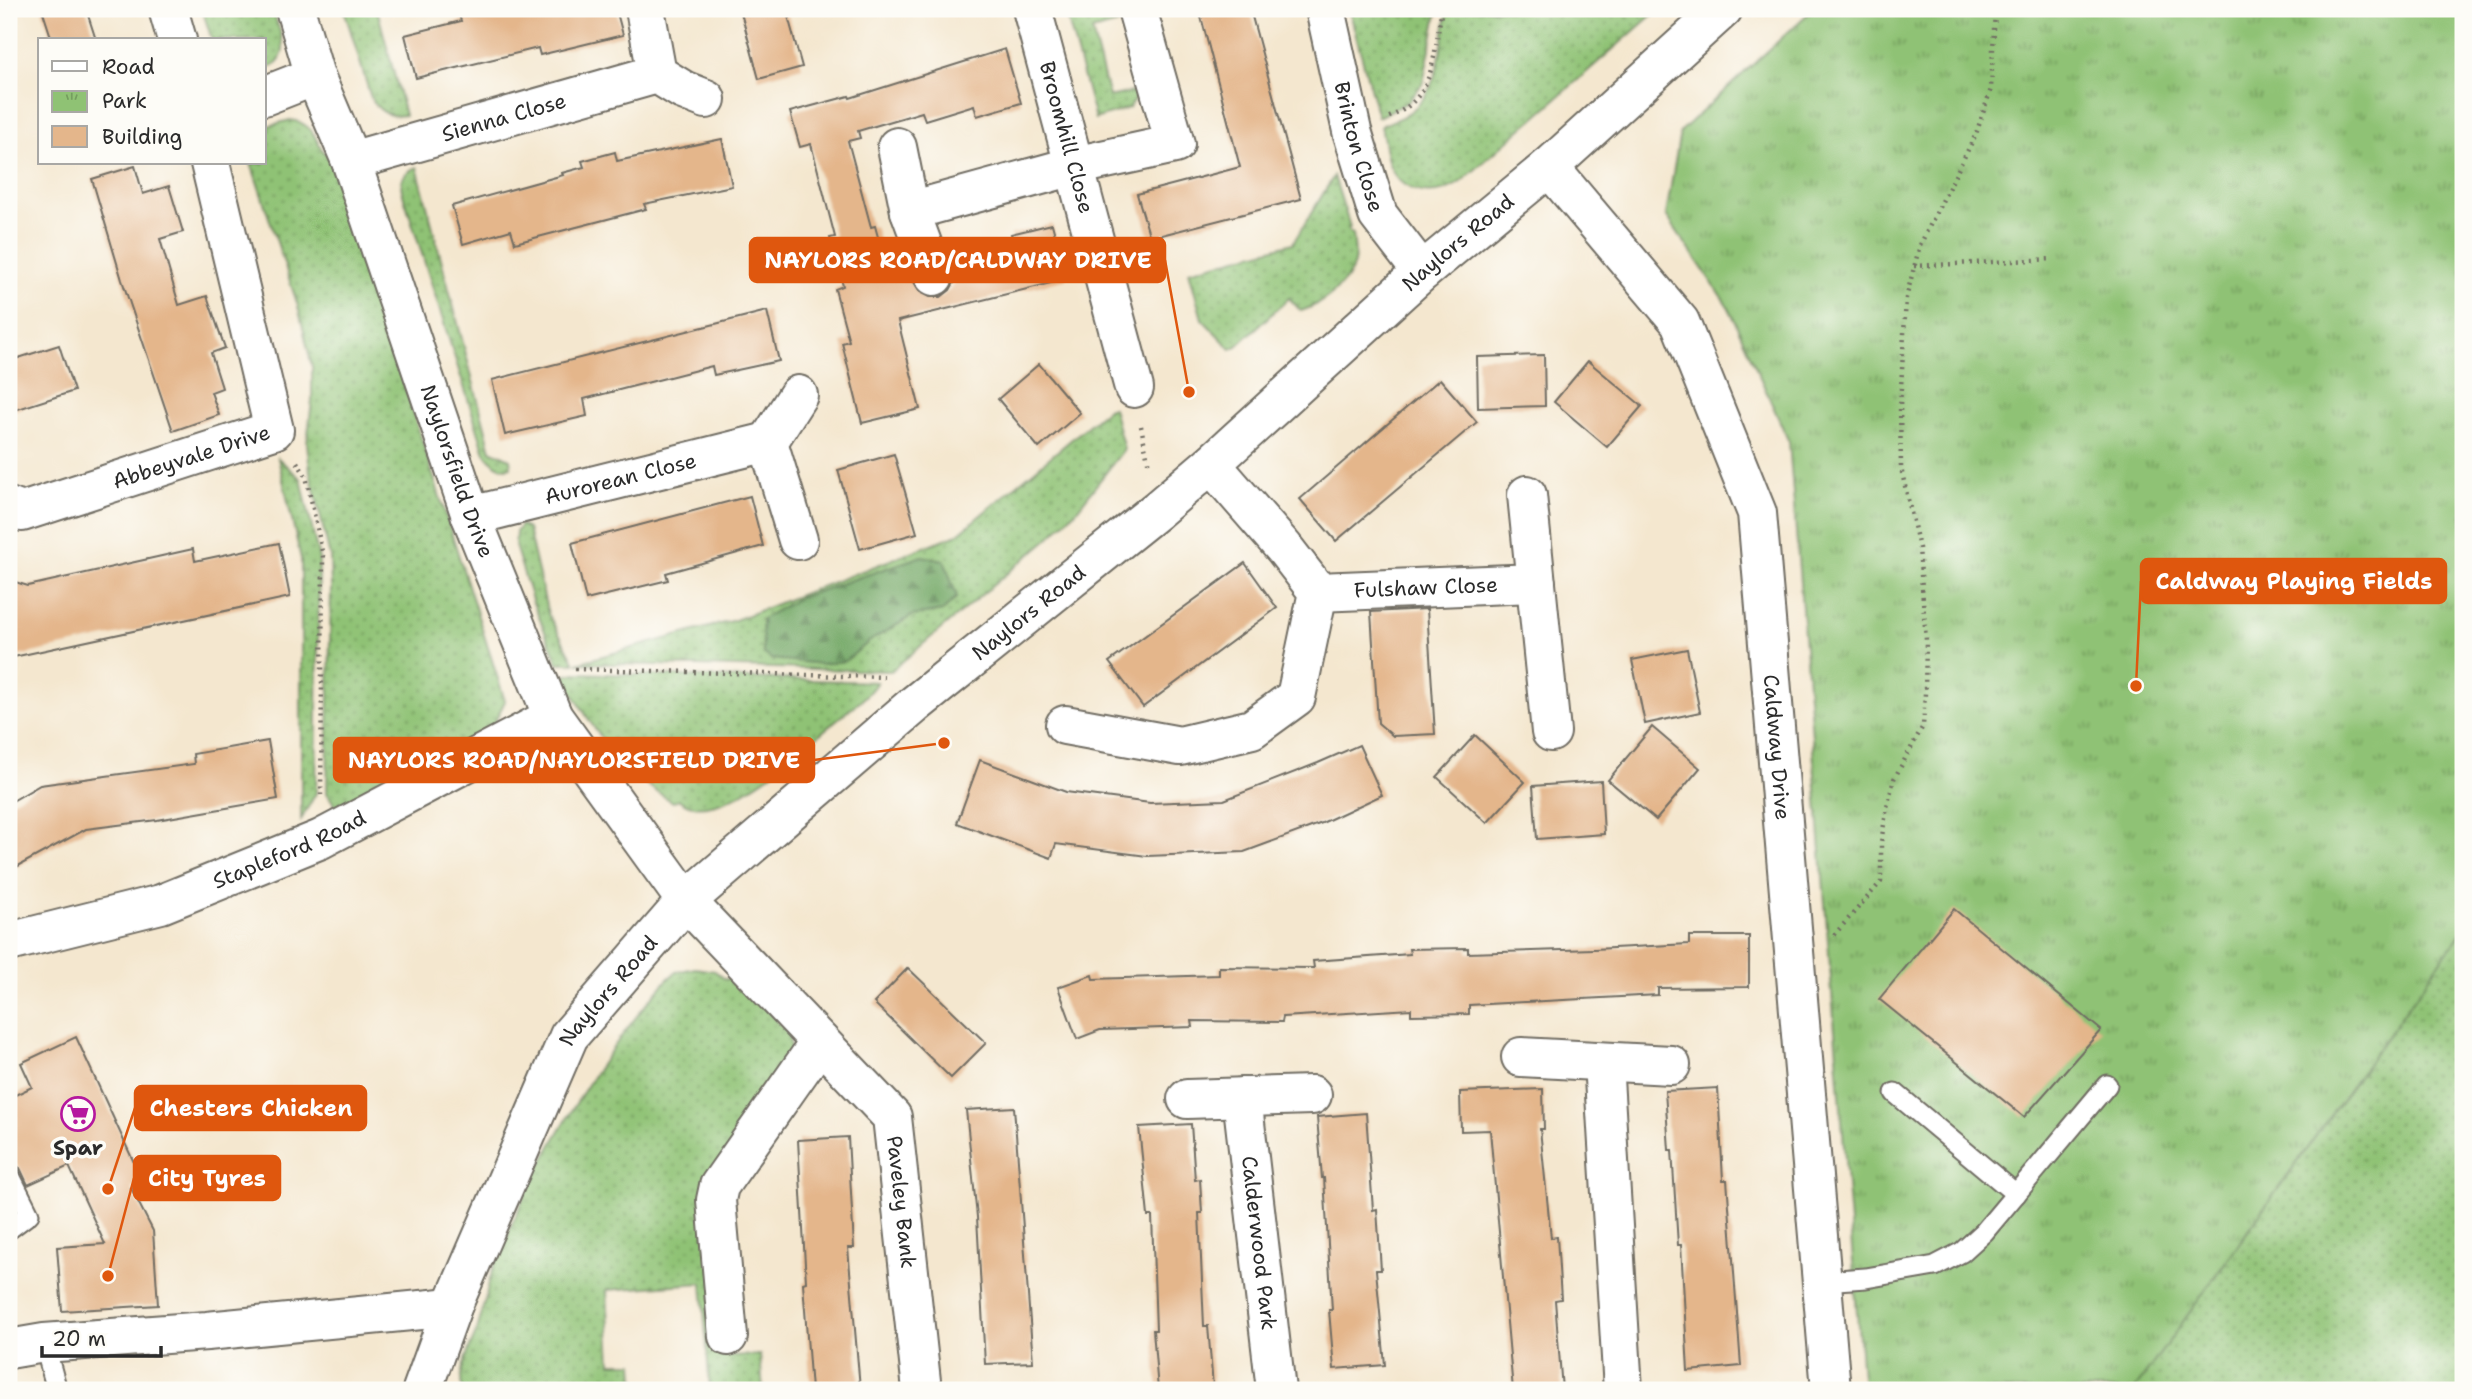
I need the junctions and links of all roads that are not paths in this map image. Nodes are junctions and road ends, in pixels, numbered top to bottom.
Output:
1 (168, 9) edge
2 (295, 9) edge
3 (645, 9) edge
4 (1031, 9) edge
5 (1136, 9) edge
6 (1325, 9) edge
7 (1723, 9) edge
8 (176, 38) edge
9 (657, 74) junction
10 (315, 76) junction
11 (266, 95) edge
12 (706, 99) dead end
13 (897, 147) dead end
14 (351, 161) junction
15 (210, 164) edge
16 (1074, 166) junction
17 (1549, 167) junction
18 (910, 211) junction
19 (1422, 272) junction
20 (934, 276) dead end
21 (1134, 388) road end
22 (798, 395) dead end
23 (768, 442) junction
24 (1212, 464) junction
25 (1527, 495) dead end
26 (9, 507) edge
27 (471, 516) junction
28 (798, 540) dead end
29 (1536, 583) junction
30 (1318, 592) junction
31 (553, 717) junction
32 (1065, 725) dead end
33 (1551, 732) dead end
34 (686, 901) junction
35 (9, 942) edge
36 (820, 1042) junction
37 (1521, 1057) dead end
38 (1603, 1062) junction
39 (1671, 1066) dead end
40 (2107, 1085) dead end
41 (1895, 1093) dead end
42 (1312, 1095) dead end
43 (1242, 1097) junction
44 (1187, 1099) dead end
45 (9, 1174) edge
46 (2016, 1194) junction
47 (9, 1229) edge
48 (1822, 1281) junction
49 (453, 1307) junction
50 (728, 1336) dead end
51 (26, 1346) edge
52 (57, 1390) edge
53 (422, 1390) edge
54 (922, 1390) edge
55 (1276, 1390) edge
56 (1623, 1390) edge
57 (1831, 1390) edge

1 - 8 street
2 - 10 street, Naylorsfield Drive
3 - 9 street
4 - 16 street, Broomhill Close
5 - 16 street
6 - 19 street, Brinton Close
7 - 17 street, Naylors Road
9 - 12 street
9 - 14 street, Sienna Close
10 - 11 street
10 - 14 street, Naylorsfield Drive
13 - 18 street
14 - 27 street, Naylorsfield Drive
15 - 26 street, Abbeyvale Drive
16 - 18 street
16 - 21 street, Broomhill Close
17 - 19 street, Naylors Road
17 - 48 street, Caldway Drive
18 - 20 street
19 - 24 street, Naylors Road
22 - 23 street
23 - 27 street, Aurorean Close
23 - 28 street
24 - 30 street
24 - 34 street, Naylors Road
25 - 29 street
27 - 31 street, Naylorsfield Drive
29 - 30 street, Fulshaw Close
29 - 33 street
30 - 32 street
31 - 34 street, Naylorsfield Drive
31 - 35 street, Stapleford Road
34 - 36 street, Paveley Bank
34 - 49 street, Naylors Road
36 - 50 street
36 - 54 street, Paveley Bank
37 - 38 street
38 - 39 street
38 - 56 street
40 - 46 lane
41 - 46 lane
42 - 43 street
43 - 44 street
43 - 55 street, Calderwood Park
45 - 47 lane
46 - 48 lane
48 - 57 street, Caldway Drive
49 - 51 street
49 - 53 street, Naylors Road
51 - 52 lane

